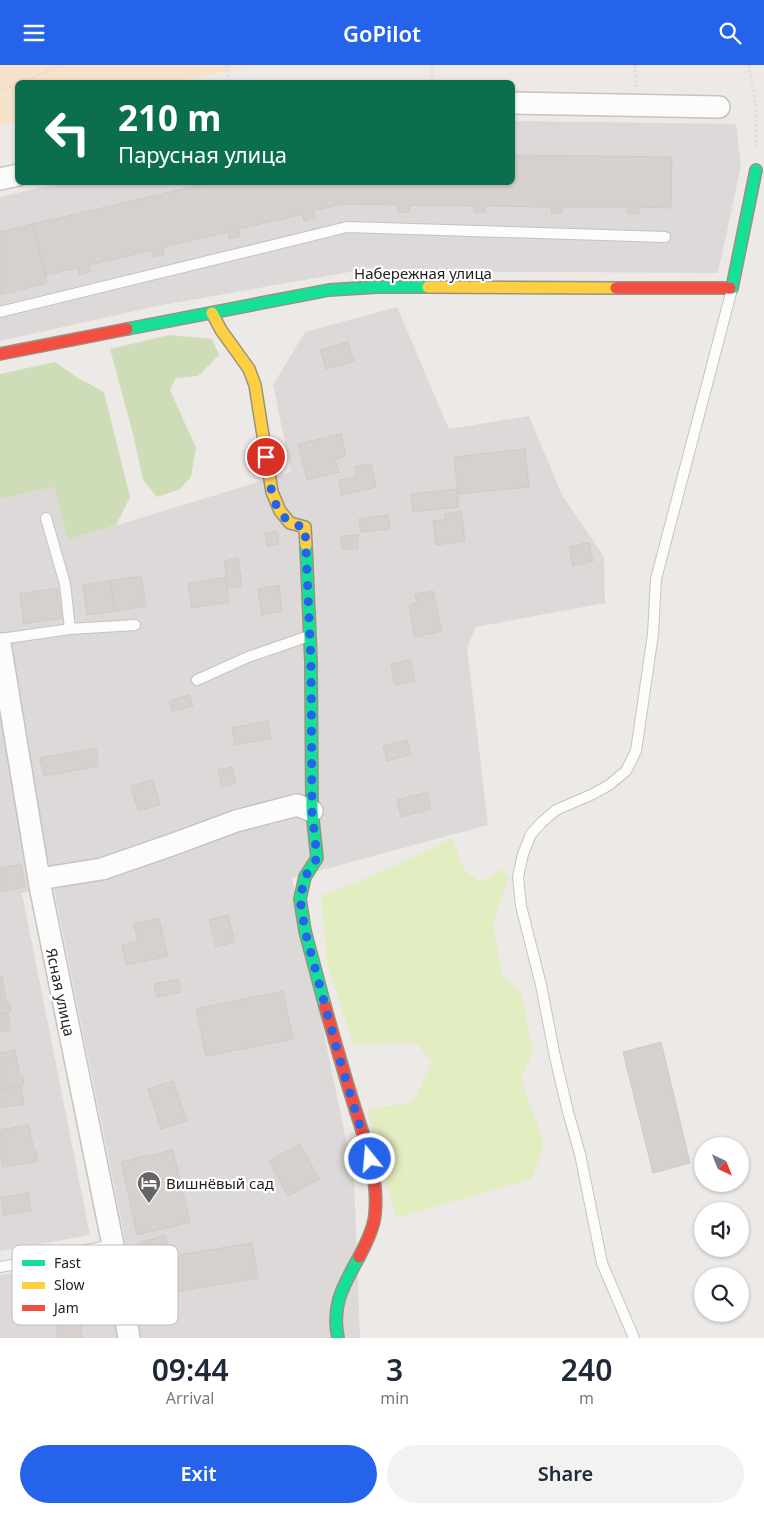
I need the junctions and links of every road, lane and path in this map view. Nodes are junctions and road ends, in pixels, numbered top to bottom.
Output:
1 (62, 65) edge
2 (227, 65) edge
3 (432, 65) edge
4 (749, 65) edge
5 (25, 80) edge
6 (229, 80) edge
7 (432, 80) edge
8 (15, 84) edge
9 (0, 90) edge
10 (515, 103) edge
11 (718, 107) dead end
12 (756, 170) joint
13 (15, 176) edge
14 (0, 179) edge
15 (665, 237) dead end
16 (732, 288) junction
17 (0, 312) edge
18 (212, 313) junction
19 (0, 354) edge
20 (46, 518) dead end
21 (135, 625) dead end
22 (70, 629) junction
23 (310, 635) junction
24 (0, 639) edge
25 (0, 644) edge
26 (196, 680) dead end
27 (312, 811) junction
28 (39, 879) junction
29 (113, 1245) edge
30 (128, 1325) edge
31 (130, 1338) edge
32 (338, 1338) edge
33 (634, 1338) edge

1 - 5 path
2 - 6 path
3 - 7 path
4 - 12 path
8 - 9 path
10 - 11 street
12 - 16 street
13 - 14 street
15 - 17 lane
16 - 18 street, Набережная улица
16 - 33 lane
18 - 19 street, Набережная улица
18 - 23 street
20 - 22 lane
21 - 22 lane
22 - 24 lane
23 - 26 lane
23 - 27 street
25 - 28 street, Ясная улица
27 - 28 street
27 - 32 street
28 - 29 street, Ясная улица
30 - 31 street, Ясная улица

